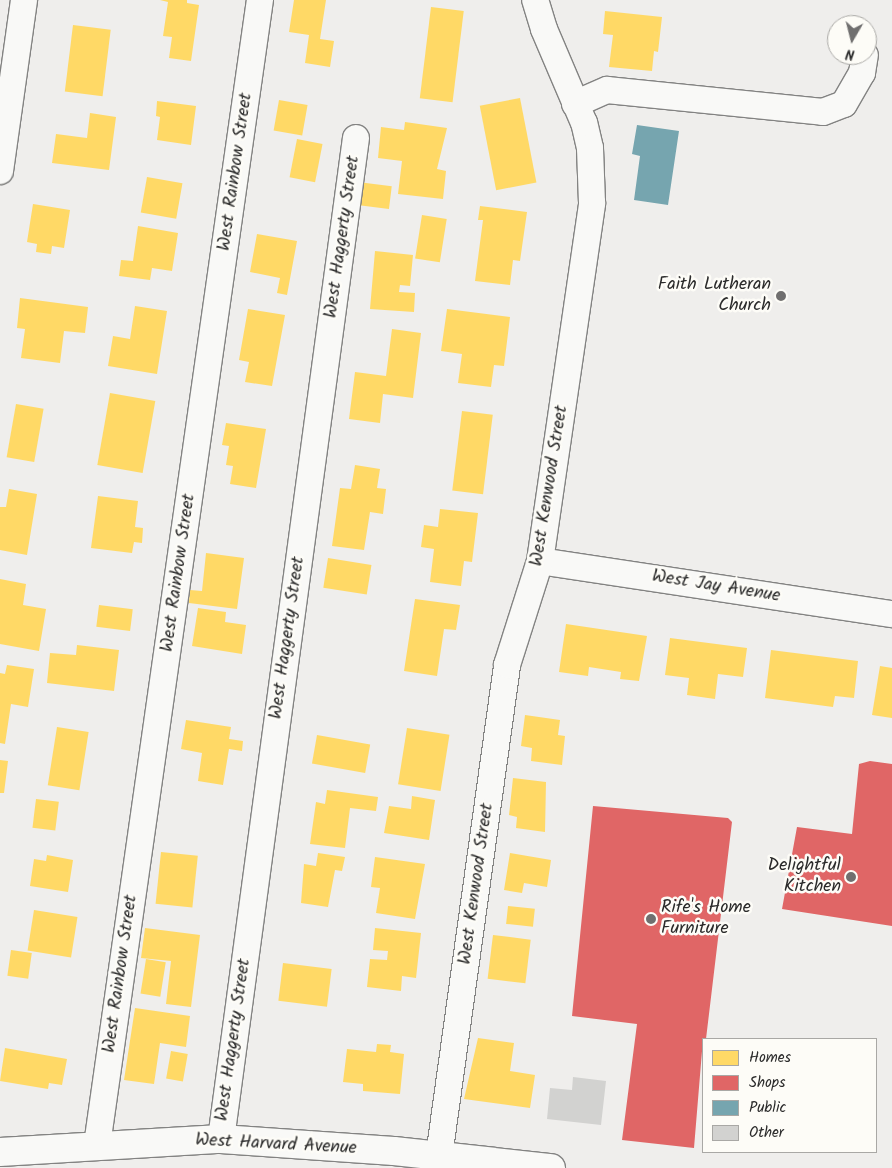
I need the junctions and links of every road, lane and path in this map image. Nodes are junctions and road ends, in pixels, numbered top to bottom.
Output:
1 (24, 0) edge
2 (260, 0) edge
3 (535, 0) edge
4 (863, 65) edge
5 (575, 104) junction
6 (356, 138) dead end
7 (0, 171) edge
8 (540, 561) junction
9 (892, 614) edge
10 (221, 1139) junction
11 (97, 1145) junction
12 (0, 1152) edge
13 (439, 1156) junction
14 (393, 1160) edge
15 (551, 1168) edge

1 - 7 street
2 - 11 street, West Rainbow Street
3 - 5 street, West Kenwood Street
4 - 5 street
5 - 8 street, West Kenwood Street
6 - 10 street, West Haggerty Street
8 - 9 street, West Jay Avenue
8 - 13 street, West Kenwood Street
10 - 11 main road, West Harvard Avenue
10 - 14 main road, West Harvard Avenue
11 - 12 main road, West Harvard Avenue
13 - 14 main road, West Harvard Avenue
13 - 15 main road, West Harvard Avenue

